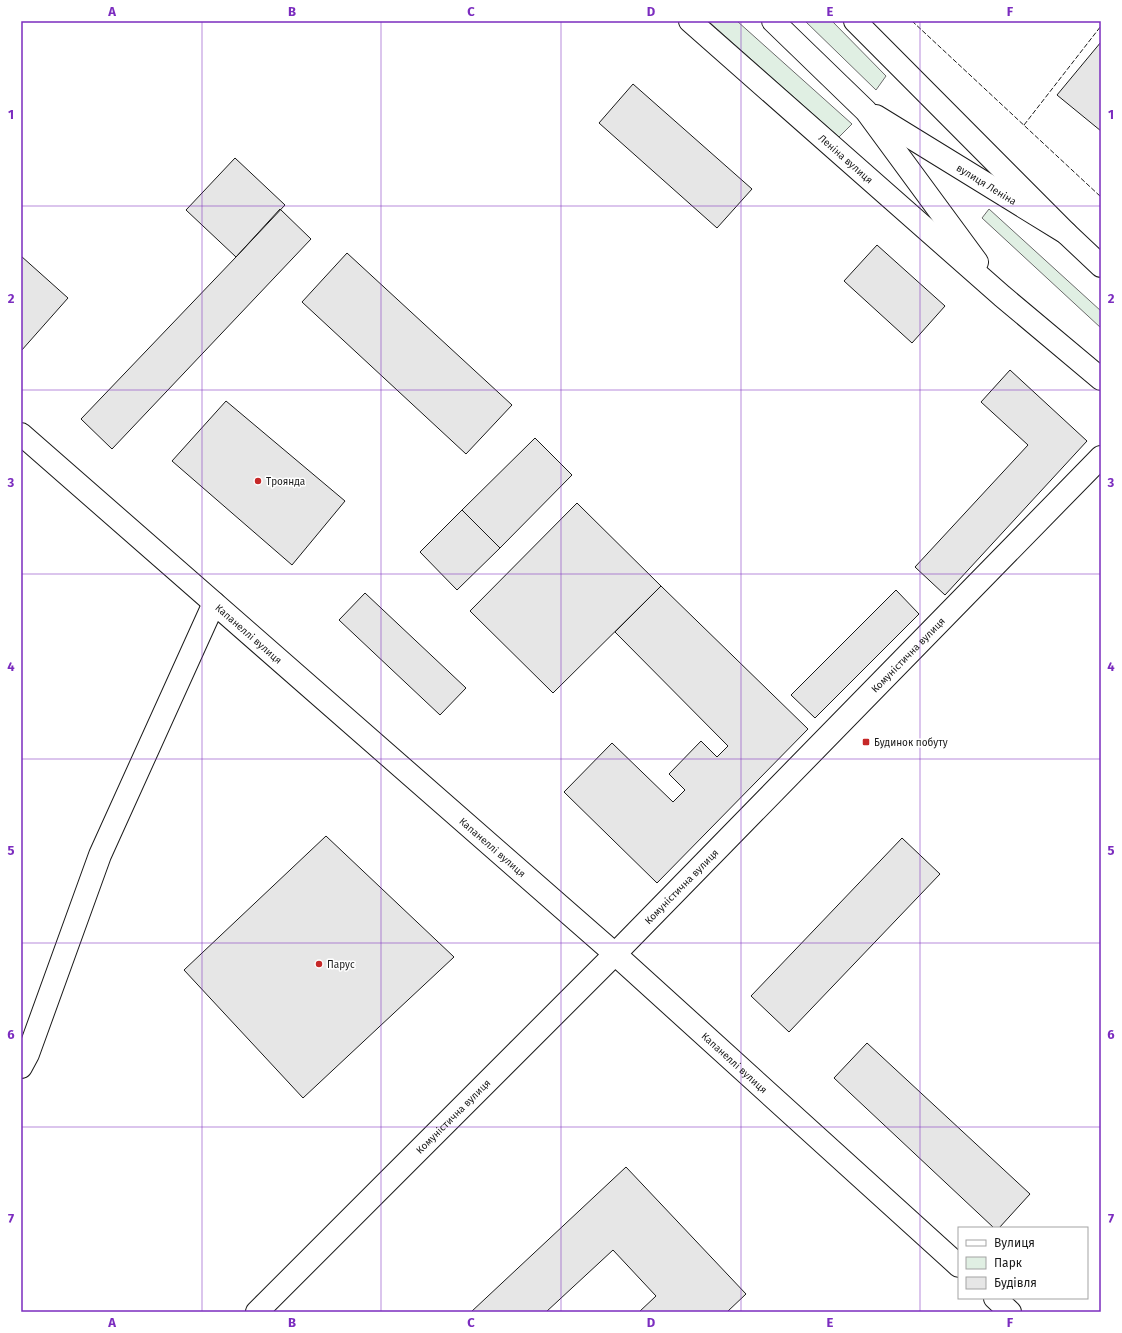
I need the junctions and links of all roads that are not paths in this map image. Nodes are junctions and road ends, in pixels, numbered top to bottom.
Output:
1 (690, 21) edge
2 (773, 21) edge
3 (855, 21) edge
4 (866, 110) junction
5 (1066, 233) junction
6 (1101, 266) edge
7 (1002, 296) junction
8 (1101, 379) edge
9 (21, 434) edge
10 (1101, 457) edge
11 (214, 604) junction
12 (615, 954) junction
13 (21, 1067) edge
14 (958, 1265) edge
15 (995, 1299) edge
16 (257, 1312) edge
17 (1010, 1312) edge

1 - 7 street, Леніна вулиця
2 - 4 street, Леніна вулиця
3 - 5 street
4 - 5 street, вулиця Леніна
4 - 7 street, Леніна вулиця
5 - 6 street, вулиця Леніна
7 - 8 street, Леніна вулиця
9 - 11 street, Капанеллі вулиця
10 - 12 street, Комуністична вулиця
11 - 12 street, Капанеллі вулиця
11 - 13 street
12 - 14 street, Капанеллі вулиця
12 - 16 street, Комуністична вулиця
15 - 17 street

